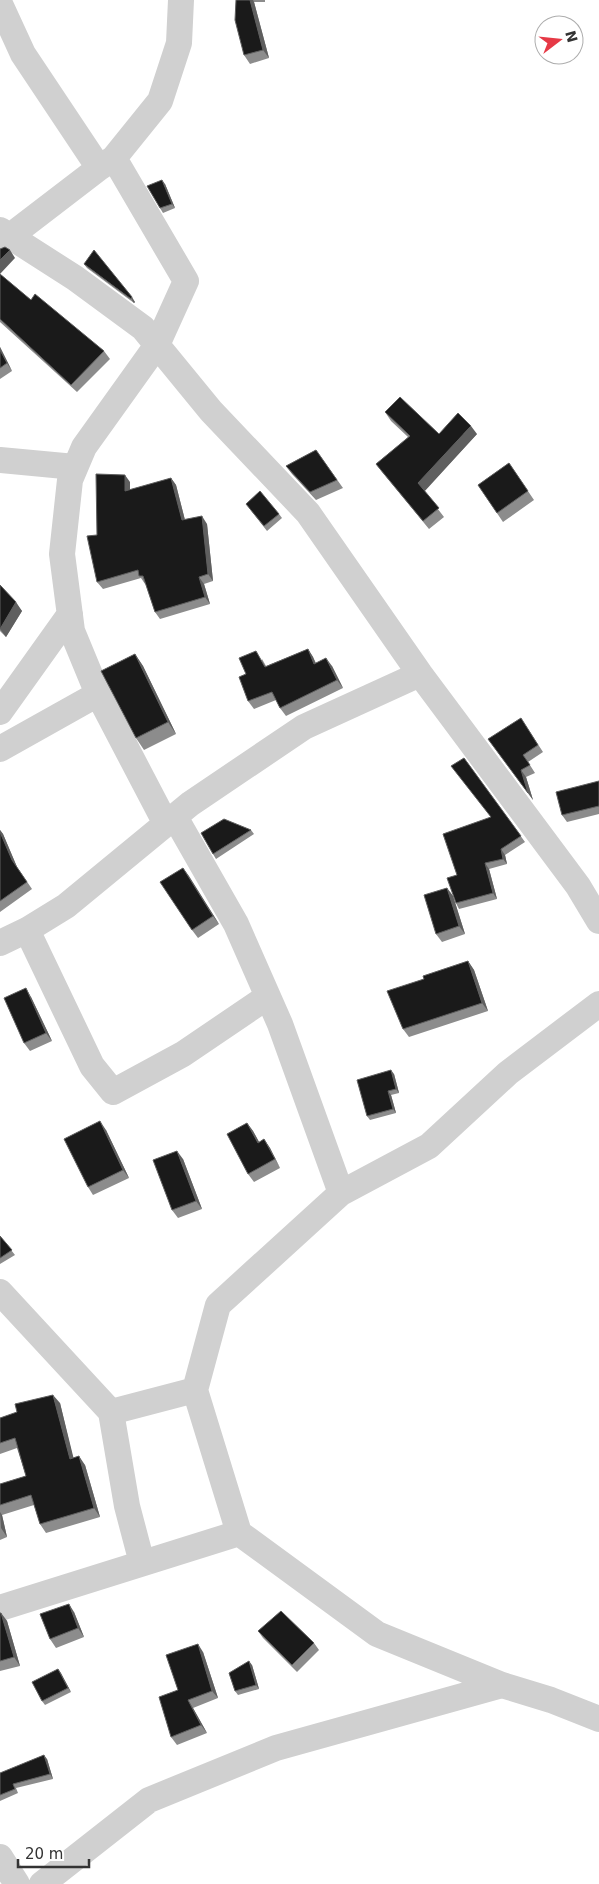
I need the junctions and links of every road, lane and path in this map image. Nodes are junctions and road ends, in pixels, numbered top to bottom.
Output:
1 (181, 0) edge
2 (0, 4) edge
3 (106, 163) junction
4 (4, 237) edge
5 (157, 345) junction
6 (0, 460) edge
7 (75, 467) junction
8 (70, 614) junction
9 (420, 674) junction
10 (98, 694) junction
11 (0, 712) edge
12 (0, 749) edge
13 (170, 821) junction
14 (599, 921) edge
15 (27, 930) junction
16 (0, 944) edge
17 (267, 997) junction
18 (599, 1004) edge
19 (341, 1193) junction
20 (0, 1292) edge
21 (195, 1390) junction
22 (111, 1412) junction
23 (239, 1533) junction
24 (142, 1563) junction
25 (0, 1608) edge
26 (502, 1685) junction
27 (599, 1719) edge
28 (0, 1857) edge
29 (17, 1884) edge
30 (42, 1884) edge

1 - 3 street
2 - 3 street
3 - 4 street
3 - 5 street
4 - 5 street
5 - 7 street
5 - 9 street
6 - 7 street
7 - 8 street
8 - 10 street
8 - 11 street
9 - 13 street
9 - 14 street
10 - 12 street
10 - 13 street
13 - 15 street
13 - 17 street
15 - 16 street
15 - 17 street
17 - 19 street
18 - 19 street
19 - 21 street
20 - 22 street
21 - 22 street
21 - 23 street
22 - 24 street
23 - 24 street
23 - 26 street
24 - 25 street
26 - 27 street
26 - 30 street
28 - 29 street

